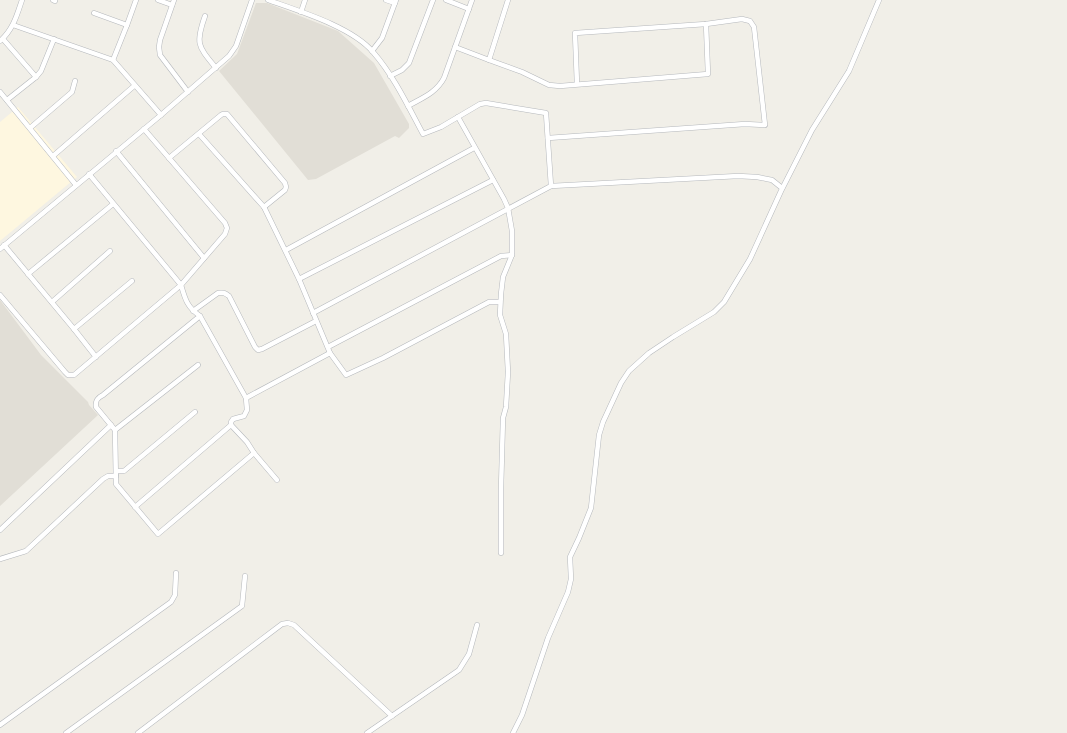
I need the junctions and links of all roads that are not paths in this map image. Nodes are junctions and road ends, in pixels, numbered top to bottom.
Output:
1 (22, 0) edge
2 (136, 0) edge
3 (158, 0) edge
4 (252, 0) edge
5 (268, 0) edge
6 (305, 0) edge
7 (386, 0) edge
8 (433, 0) edge
9 (446, 0) edge
10 (472, 0) edge
11 (508, 0) edge
12 (879, 0) edge
13 (173, 2) edge
14 (396, 2) edge
15 (469, 9) junction
16 (301, 12) junction
17 (94, 13) dead end
18 (205, 16) dead end
19 (706, 24) junction
20 (13, 25) junction
21 (127, 25) junction
22 (54, 39) junction
23 (1, 40) edge
24 (455, 47) junction
25 (372, 51) junction
26 (113, 60) junction
27 (489, 60) junction
28 (216, 68) junction
29 (390, 76) junction
30 (36, 77) junction
31 (76, 81) dead end
32 (577, 84) junction
33 (134, 86) junction
34 (0, 92) edge
35 (188, 92) junction
36 (6, 100) junction
37 (408, 106) junction
38 (161, 115) junction
39 (458, 117) junction
40 (30, 128) junction
41 (144, 129) junction
42 (199, 134) junction
43 (548, 138) junction
44 (474, 148) junction
45 (116, 151) junction
46 (53, 156) junction
47 (168, 158) junction
48 (89, 174) junction
49 (493, 180) junction
50 (76, 185) junction
51 (551, 186) junction
52 (782, 188) junction
53 (114, 204) junction
54 (264, 207) junction
55 (508, 208) junction
56 (2, 247) edge
57 (286, 250) junction
58 (110, 251) dead end
59 (512, 255) junction
60 (204, 258) junction
61 (28, 274) junction
62 (299, 279) junction
63 (132, 280) dead end
64 (181, 285) junction
65 (0, 295) edge
66 (52, 302) junction
67 (500, 302) junction
68 (193, 311) junction
69 (313, 313) junction
70 (200, 316) junction
71 (316, 321) junction
72 (74, 329) junction
73 (328, 347) junction
74 (330, 353) junction
75 (96, 357) junction
76 (198, 364) dead end
77 (246, 398) junction
78 (195, 412) dead end
79 (111, 425) junction
80 (231, 425) junction
81 (115, 430) junction
82 (254, 453) junction
83 (116, 473) junction
84 (276, 480) dead end
85 (135, 507) junction
86 (0, 530) edge
87 (502, 553) dead end
88 (0, 559) edge
89 (176, 572) dead end
90 (245, 576) dead end
91 (477, 625) dead end
92 (392, 716) junction
93 (0, 725) edge
94 (66, 733) edge
95 (138, 733) edge
96 (367, 733) edge
97 (513, 733) edge

1 - 20 street
2 - 21 street
3 - 13 street
4 - 28 street
5 - 16 street
6 - 16 street
7 - 14 street
8 - 29 street
9 - 15 street
10 - 15 street
11 - 27 street
12 - 52 street
13 - 35 street
14 - 25 street
15 - 24 street
16 - 25 street
17 - 21 street
18 - 28 street
19 - 32 street
19 - 32 street
19 - 43 street
20 - 22 street
20 - 23 street
21 - 26 street
22 - 26 street
22 - 30 street
23 - 30 street
24 - 27 street
24 - 37 street
25 - 29 street
26 - 33 street
27 - 32 street
28 - 35 street
29 - 37 street
30 - 36 street
31 - 40 street
33 - 38 street
33 - 46 street
34 - 36 street
35 - 38 street
36 - 40 street
37 - 39 street
38 - 41 street
39 - 43 street
39 - 44 street
40 - 46 street
41 - 45 street
41 - 47 street
42 - 47 street
42 - 54 street
42 - 54 street
43 - 51 street
44 - 49 street
44 - 57 street
45 - 48 street
45 - 60 street
46 - 50 street
47 - 60 street
48 - 50 street
48 - 53 street
49 - 55 street
49 - 62 street
50 - 56 street
51 - 52 street
51 - 55 street
52 - 97 street
53 - 61 street
53 - 64 street
54 - 57 street
55 - 59 street
55 - 69 street
56 - 61 street
57 - 62 street
58 - 66 street
59 - 67 street
59 - 73 street
60 - 64 street
61 - 66 street
62 - 69 street
63 - 72 street
64 - 68 street
64 - 75 street
65 - 75 street
66 - 72 street
67 - 74 street
67 - 87 street
68 - 70 street
68 - 71 street
69 - 71 street
70 - 77 street
70 - 79 street
71 - 73 street
72 - 75 street
73 - 74 street
74 - 77 street
76 - 81 street
77 - 80 street
78 - 83 street
79 - 81 street
79 - 86 street
80 - 82 street
80 - 85 street
81 - 83 street
82 - 84 street
82 - 85 street
83 - 85 street
83 - 88 street
89 - 93 street
90 - 94 street
91 - 92 street
92 - 95 street
92 - 96 street

